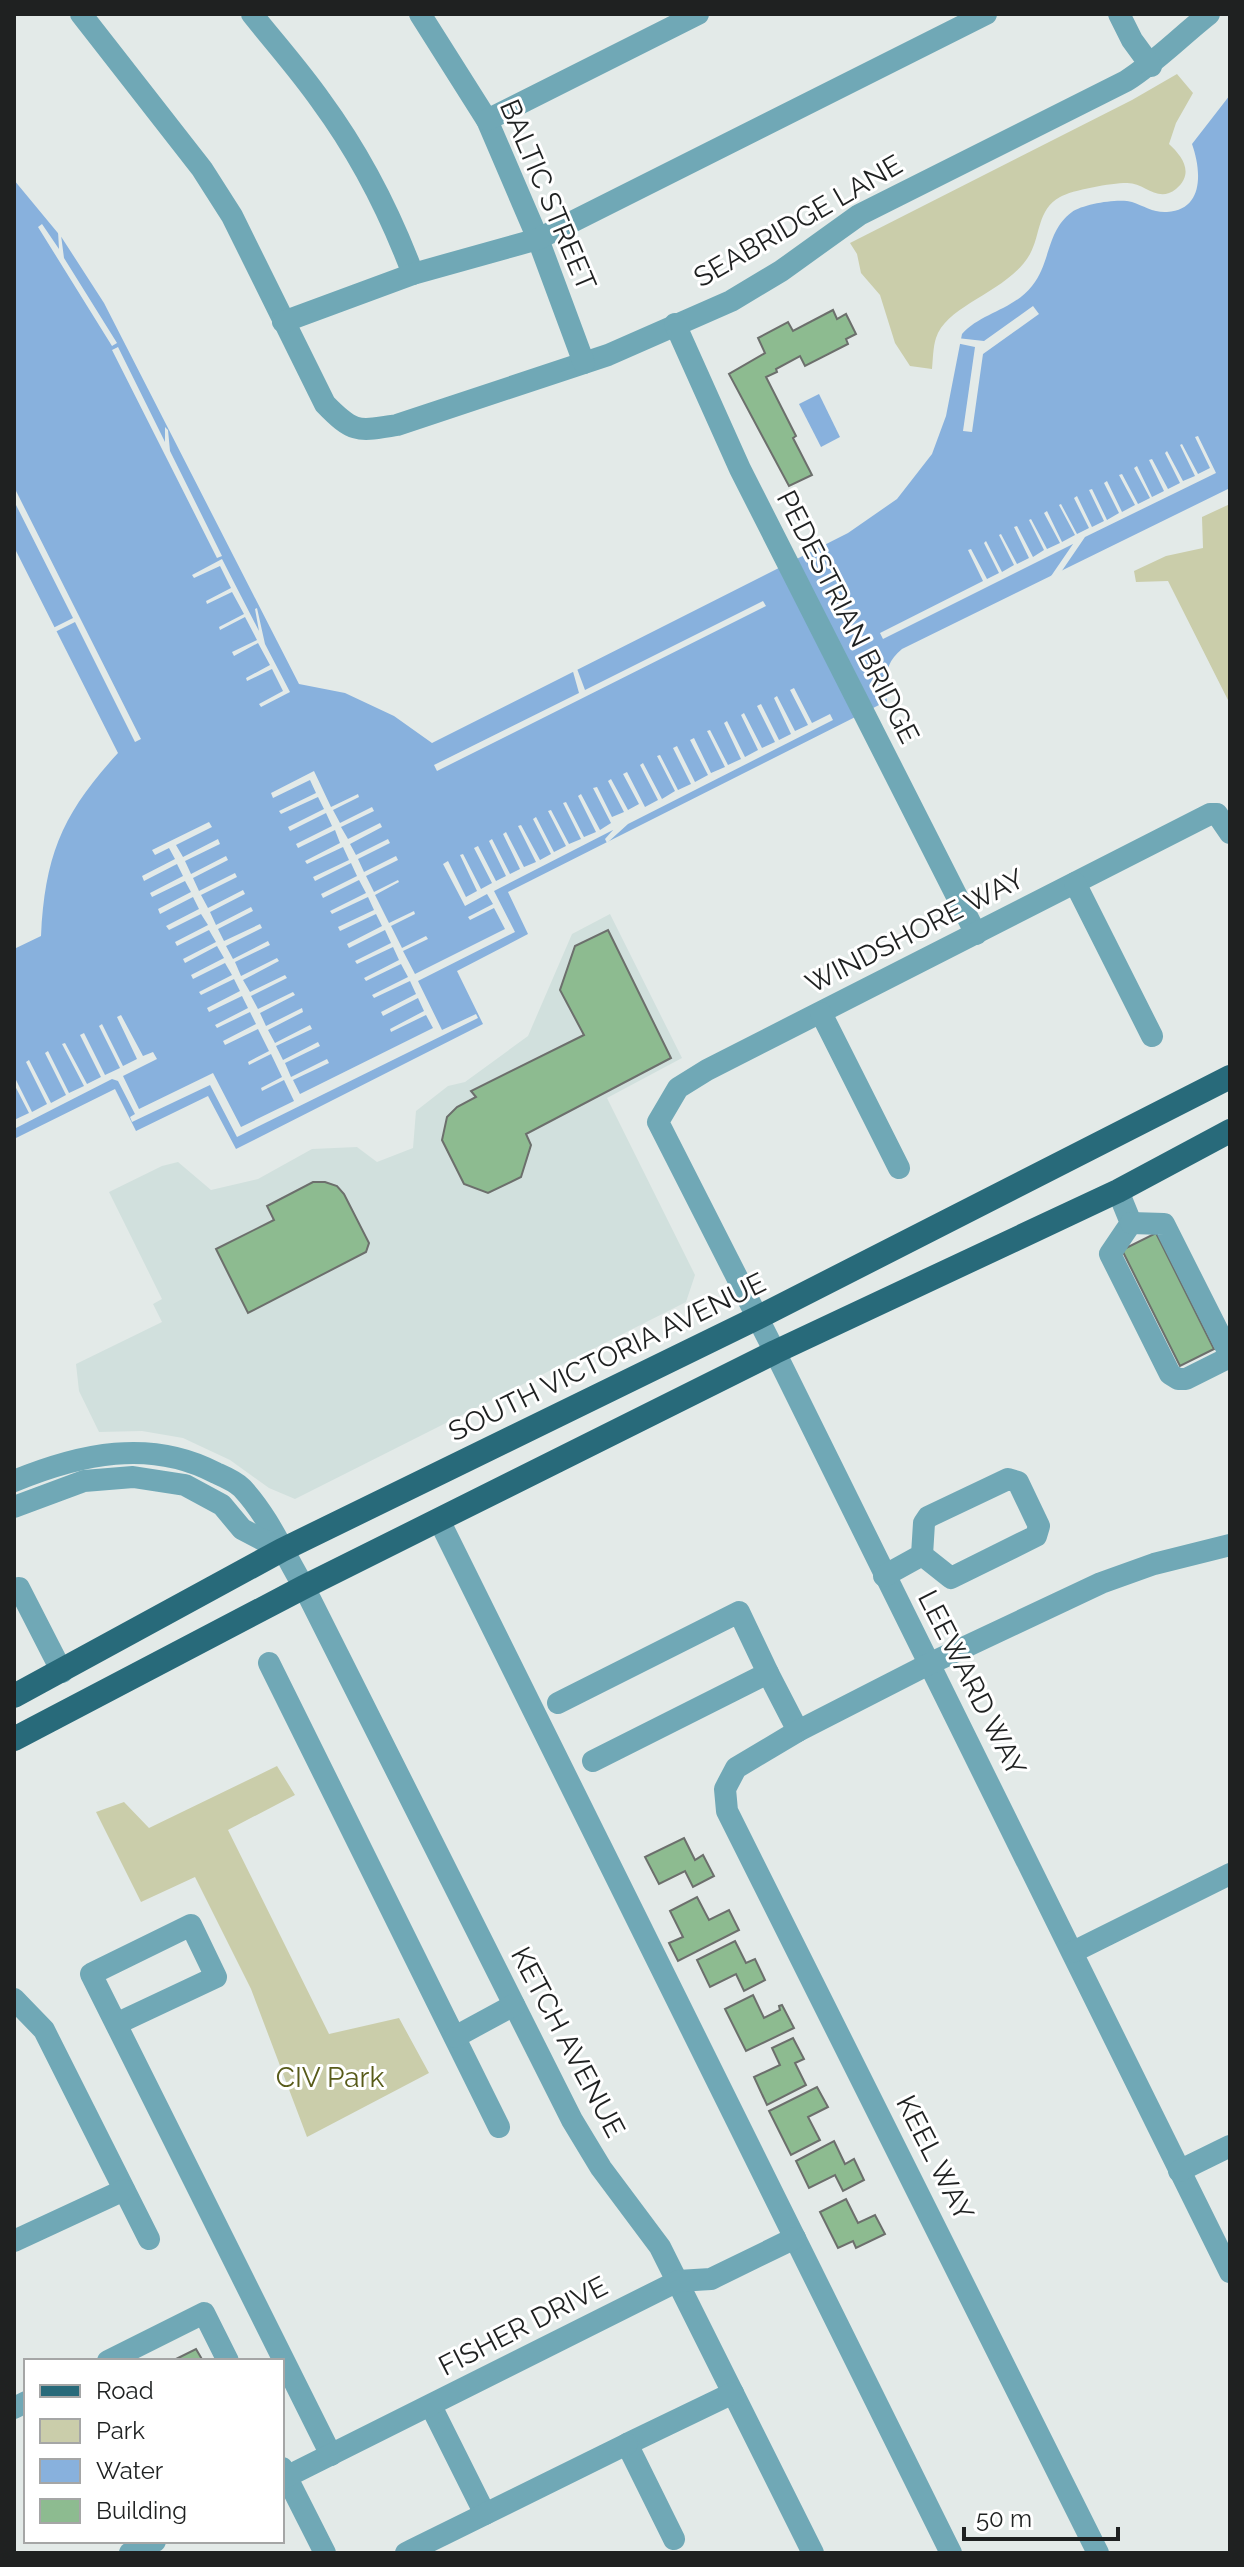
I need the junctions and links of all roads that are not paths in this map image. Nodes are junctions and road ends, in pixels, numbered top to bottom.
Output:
1 (81, 14) edge
2 (252, 14) edge
3 (420, 14) edge
4 (698, 14) edge
5 (986, 14) edge
6 (1119, 14) edge
7 (1209, 14) edge
8 (1151, 66) junction
9 (487, 120) junction
10 (538, 239) junction
11 (413, 274) junction
12 (283, 322) junction
13 (675, 324) junction
14 (584, 363) junction
15 (1230, 833) edge
16 (1075, 883) junction
17 (976, 934) junction
18 (821, 1013) junction
19 (1152, 1036) dead end
20 (1230, 1077) edge
21 (658, 1122) joint
22 (1230, 1131) edge
23 (899, 1168) dead end
24 (1118, 1191) junction
25 (1131, 1223) junction
26 (757, 1318) junction
27 (775, 1352) junction
28 (1230, 1356) edge
29 (14, 1481) edge
30 (14, 1507) edge
31 (439, 1520) junction
32 (1230, 1545) edge
33 (282, 1550) junction
34 (922, 1555) junction
35 (884, 1576) junction
36 (304, 1587) junction
37 (19, 1588) dead end
38 (269, 1663) dead end
39 (929, 1664) junction
40 (62, 1672) junction
41 (768, 1673) junction
42 (14, 1696) edge
43 (558, 1703) dead end
44 (798, 1731) junction
45 (14, 1739) edge
46 (593, 1761) dead end
47 (1230, 1874) edge
48 (1073, 1952) junction
49 (14, 1999) edge
50 (514, 2005) junction
51 (116, 2024) junction
52 (455, 2037) junction
53 (499, 2127) dead end
54 (1230, 2146) edge
55 (1179, 2171) junction
56 (124, 2190) junction
57 (795, 2238) junction
58 (149, 2239) dead end
59 (14, 2241) edge
60 (1230, 2272) edge
61 (678, 2281) junction
62 (112, 2359) edge
63 (227, 2359) edge
64 (283, 2359) edge
65 (284, 2361) edge
66 (733, 2393) junction
67 (431, 2406) junction
68 (627, 2444) junction
69 (331, 2455) junction
70 (284, 2475) edge
71 (284, 2477) edge
72 (485, 2514) junction
73 (674, 2539) dead end
74 (151, 2543) edge
75 (130, 2553) edge
76 (325, 2553) edge
77 (406, 2553) edge
78 (813, 2553) edge
79 (951, 2553) edge
80 (1098, 2553) edge

1 - 12 street
2 - 11 street
3 - 9 street, BALTIC STREET
4 - 9 street
5 - 10 street
6 - 8 street
7 - 8 street, SEABRIDGE LANE
8 - 13 street, SEABRIDGE LANE
9 - 10 street, BALTIC STREET
10 - 11 street
10 - 14 street, BALTIC STREET
11 - 12 street
12 - 14 street, SEABRIDGE LANE
13 - 14 street, SEABRIDGE LANE
13 - 17 street, PEDESTRIAN BRIDGE
15 - 16 street, WINDSHORE WAY
16 - 17 street, WINDSHORE WAY
16 - 19 street
17 - 18 street, WINDSHORE WAY
18 - 21 street, WINDSHORE WAY
18 - 23 street
20 - 26 main road, SOUTH VICTORIA AVENUE
21 - 26 street, LEEWARD WAY
22 - 24 main road
24 - 25 street
24 - 27 main road
25 - 28 street
25 - 28 street
26 - 27 street, LEEWARD WAY
26 - 33 main road, SOUTH VICTORIA AVENUE
27 - 31 main road
27 - 35 street, LEEWARD WAY
29 - 33 street, KETCH AVENUE
30 - 33 street
31 - 36 main road
31 - 57 street
32 - 39 street
33 - 36 street, KETCH AVENUE
33 - 40 main road, SOUTH VICTORIA AVENUE
34 - 34 street
34 - 35 street
35 - 39 street, LEEWARD WAY
36 - 45 main road
36 - 50 street, KETCH AVENUE
37 - 40 street
38 - 52 street
39 - 44 street
39 - 48 street, LEEWARD WAY
40 - 42 main road, SOUTH VICTORIA AVENUE
41 - 43 street
41 - 44 street
41 - 46 street
44 - 80 street, KEEL WAY
47 - 48 street
48 - 55 street, LEEWARD WAY
49 - 56 street
50 - 52 street
50 - 61 street, KETCH AVENUE
51 - 51 street
51 - 64 street
52 - 53 street
54 - 55 street
55 - 60 street, LEEWARD WAY
56 - 58 street
56 - 59 street
57 - 61 street, FISHER DRIVE
57 - 79 street
61 - 66 street, KETCH AVENUE
61 - 67 street, FISHER DRIVE
62 - 63 street
65 - 69 street
66 - 68 street
66 - 78 street, KETCH AVENUE
67 - 69 street, FISHER DRIVE
67 - 72 street
68 - 72 street
68 - 73 street
69 - 70 street, FISHER DRIVE
71 - 76 street
72 - 77 street
74 - 75 street

